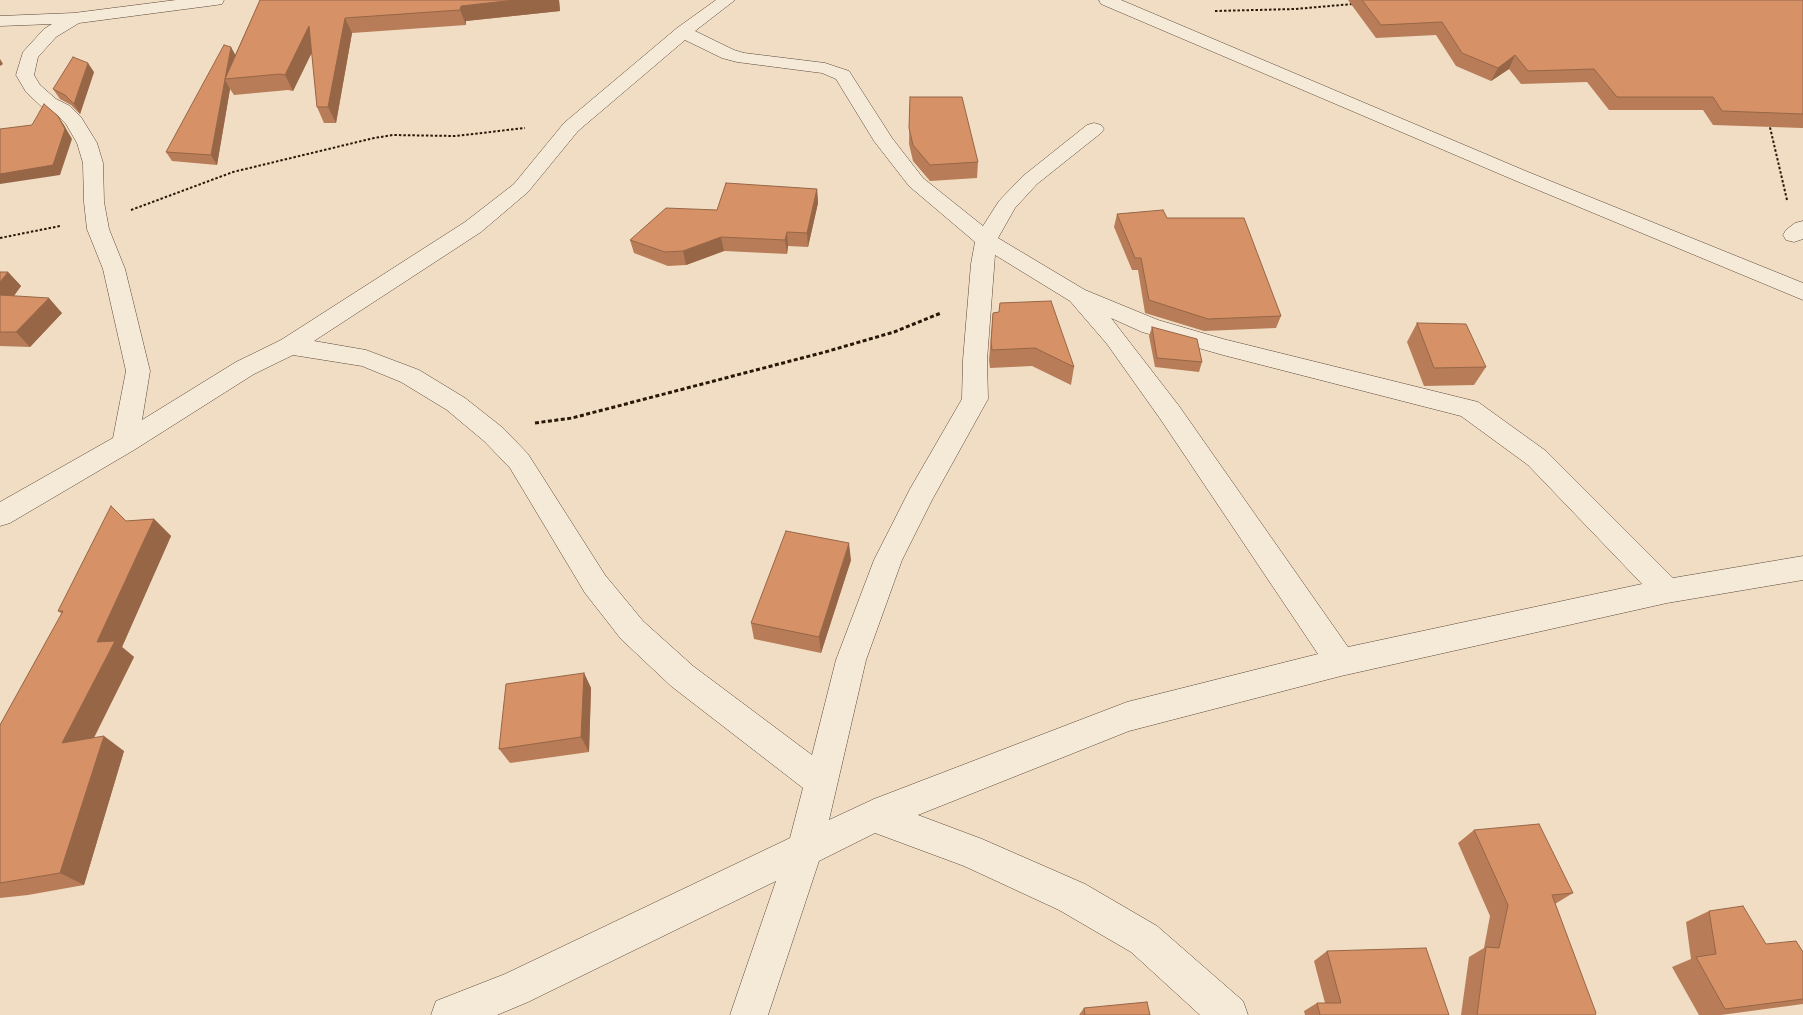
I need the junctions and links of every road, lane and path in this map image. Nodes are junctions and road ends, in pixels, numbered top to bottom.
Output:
1 (216, 0) edge
2 (727, 0) edge
3 (1106, 0) edge
4 (1154, 0) edge
5 (1358, 4) dead end
6 (1206, 11) dead end
7 (1143, 16) junction
8 (74, 18) junction
9 (0, 21) edge
10 (683, 32) junction
11 (1767, 115) edge
12 (571, 128) junction
13 (1094, 129) dead end
14 (98, 220) junction
15 (1800, 233) edge
16 (0, 238) edge
17 (986, 240) junction
18 (1803, 292) edge
19 (1077, 295) junction
20 (980, 302) junction
21 (290, 346) junction
22 (488, 430) junction
23 (125, 442) junction
24 (0, 515) edge
25 (1803, 568) edge
26 (1667, 591) junction
27 (1341, 662) junction
28 (822, 782) junction
29 (874, 816) junction
30 (805, 849) junction
31 (450, 1015) edge
32 (749, 1015) edge
33 (1229, 1015) edge

1 - 8 street
2 - 10 street
3 - 7 street
4 - 7 street
5 - 6 path
7 - 18 street
8 - 9 street
8 - 14 street
10 - 12 street
10 - 17 street
11 - 15 path
12 - 14 path
12 - 21 street
13 - 17 street
14 - 16 path
14 - 23 street
17 - 19 street
17 - 20 street
19 - 26 street
19 - 27 street
20 - 22 path
20 - 28 street
21 - 22 street
21 - 23 street
22 - 28 street
23 - 24 street
25 - 26 street
26 - 27 street
27 - 29 street
28 - 30 street
29 - 30 street
29 - 33 street
30 - 31 street
30 - 32 street

